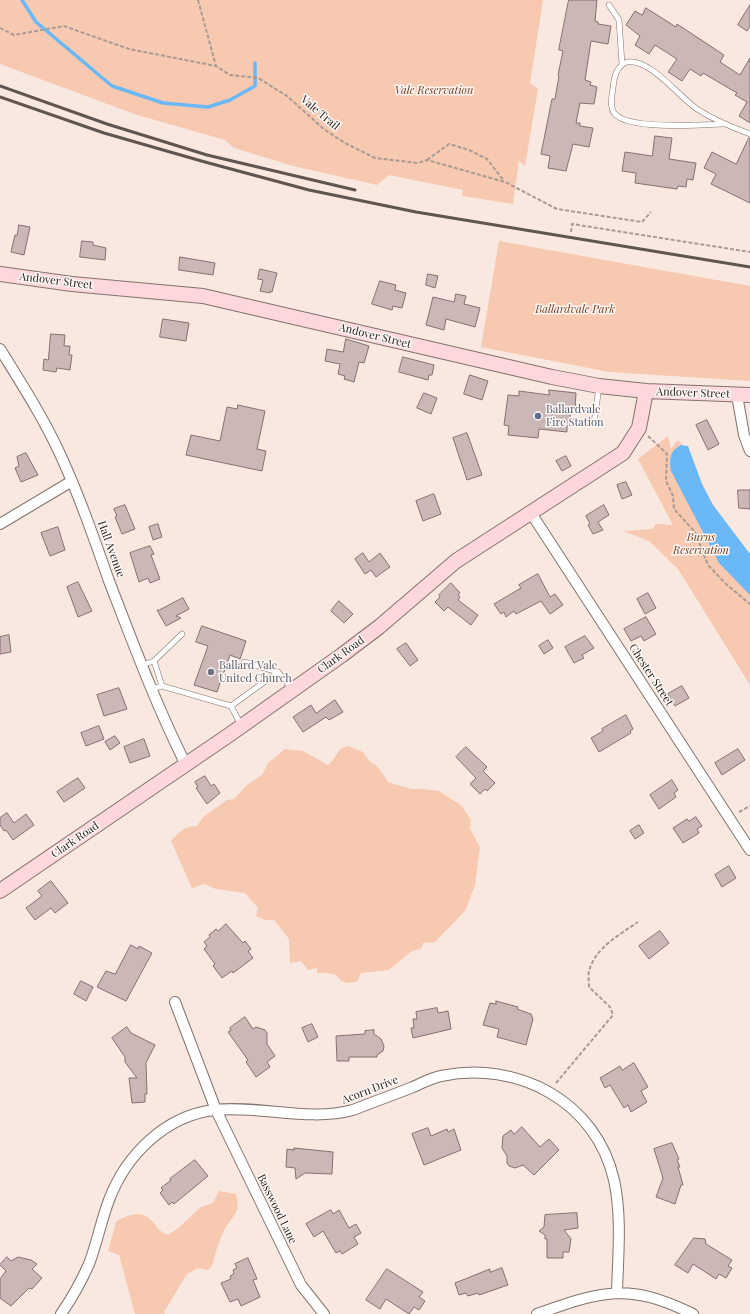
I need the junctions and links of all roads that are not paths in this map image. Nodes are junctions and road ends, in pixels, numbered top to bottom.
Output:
1 (608, 5) dead end
2 (622, 64) junction
3 (723, 124) junction
4 (750, 134) edge
5 (0, 274) edge
6 (0, 349) edge
7 (599, 386) junction
8 (646, 391) junction
9 (744, 395) edge
10 (594, 423) dead end
11 (750, 451) edge
12 (72, 481) junction
13 (531, 513) junction
14 (0, 524) edge
15 (182, 634) dead end
16 (154, 661) junction
17 (244, 662) dead end
18 (142, 665) junction
19 (278, 672) junction
20 (162, 686) junction
21 (151, 689) junction
22 (293, 690) junction
23 (231, 706) junction
24 (242, 726) junction
25 (186, 764) junction
26 (750, 850) edge
27 (0, 891) edge
28 (175, 1002) dead end
29 (216, 1110) junction
30 (617, 1292) junction
31 (61, 1314) edge
32 (324, 1314) edge
33 (537, 1314) edge
34 (693, 1314) edge

1 - 2 lane
2 - 3 lane
2 - 3 lane
3 - 4 lane
5 - 7 main road, Andover Street
6 - 12 street, Hall Avenue
7 - 8 main road, Andover Street
7 - 10 lane
8 - 9 main road, Andover Street
8 - 13 main road, Clark Road
9 - 11 street
12 - 14 street
12 - 18 street, Hall Avenue
13 - 22 main road, Clark Road
13 - 26 street, Chester Street
15 - 16 lane
16 - 18 lane
16 - 20 lane
17 - 19 lane
18 - 21 street, Hall Avenue
19 - 22 lane
19 - 23 lane
20 - 21 lane
20 - 23 lane
21 - 25 street, Hall Avenue
22 - 24 main road, Clark Road
23 - 24 lane
24 - 25 main road, Clark Road
25 - 27 main road, Clark Road
28 - 29 street, Basswood Lane
29 - 30 street, Acorn Drive
29 - 31 street, Acorn Drive
29 - 32 street, Basswood Lane
30 - 33 street
30 - 34 street

